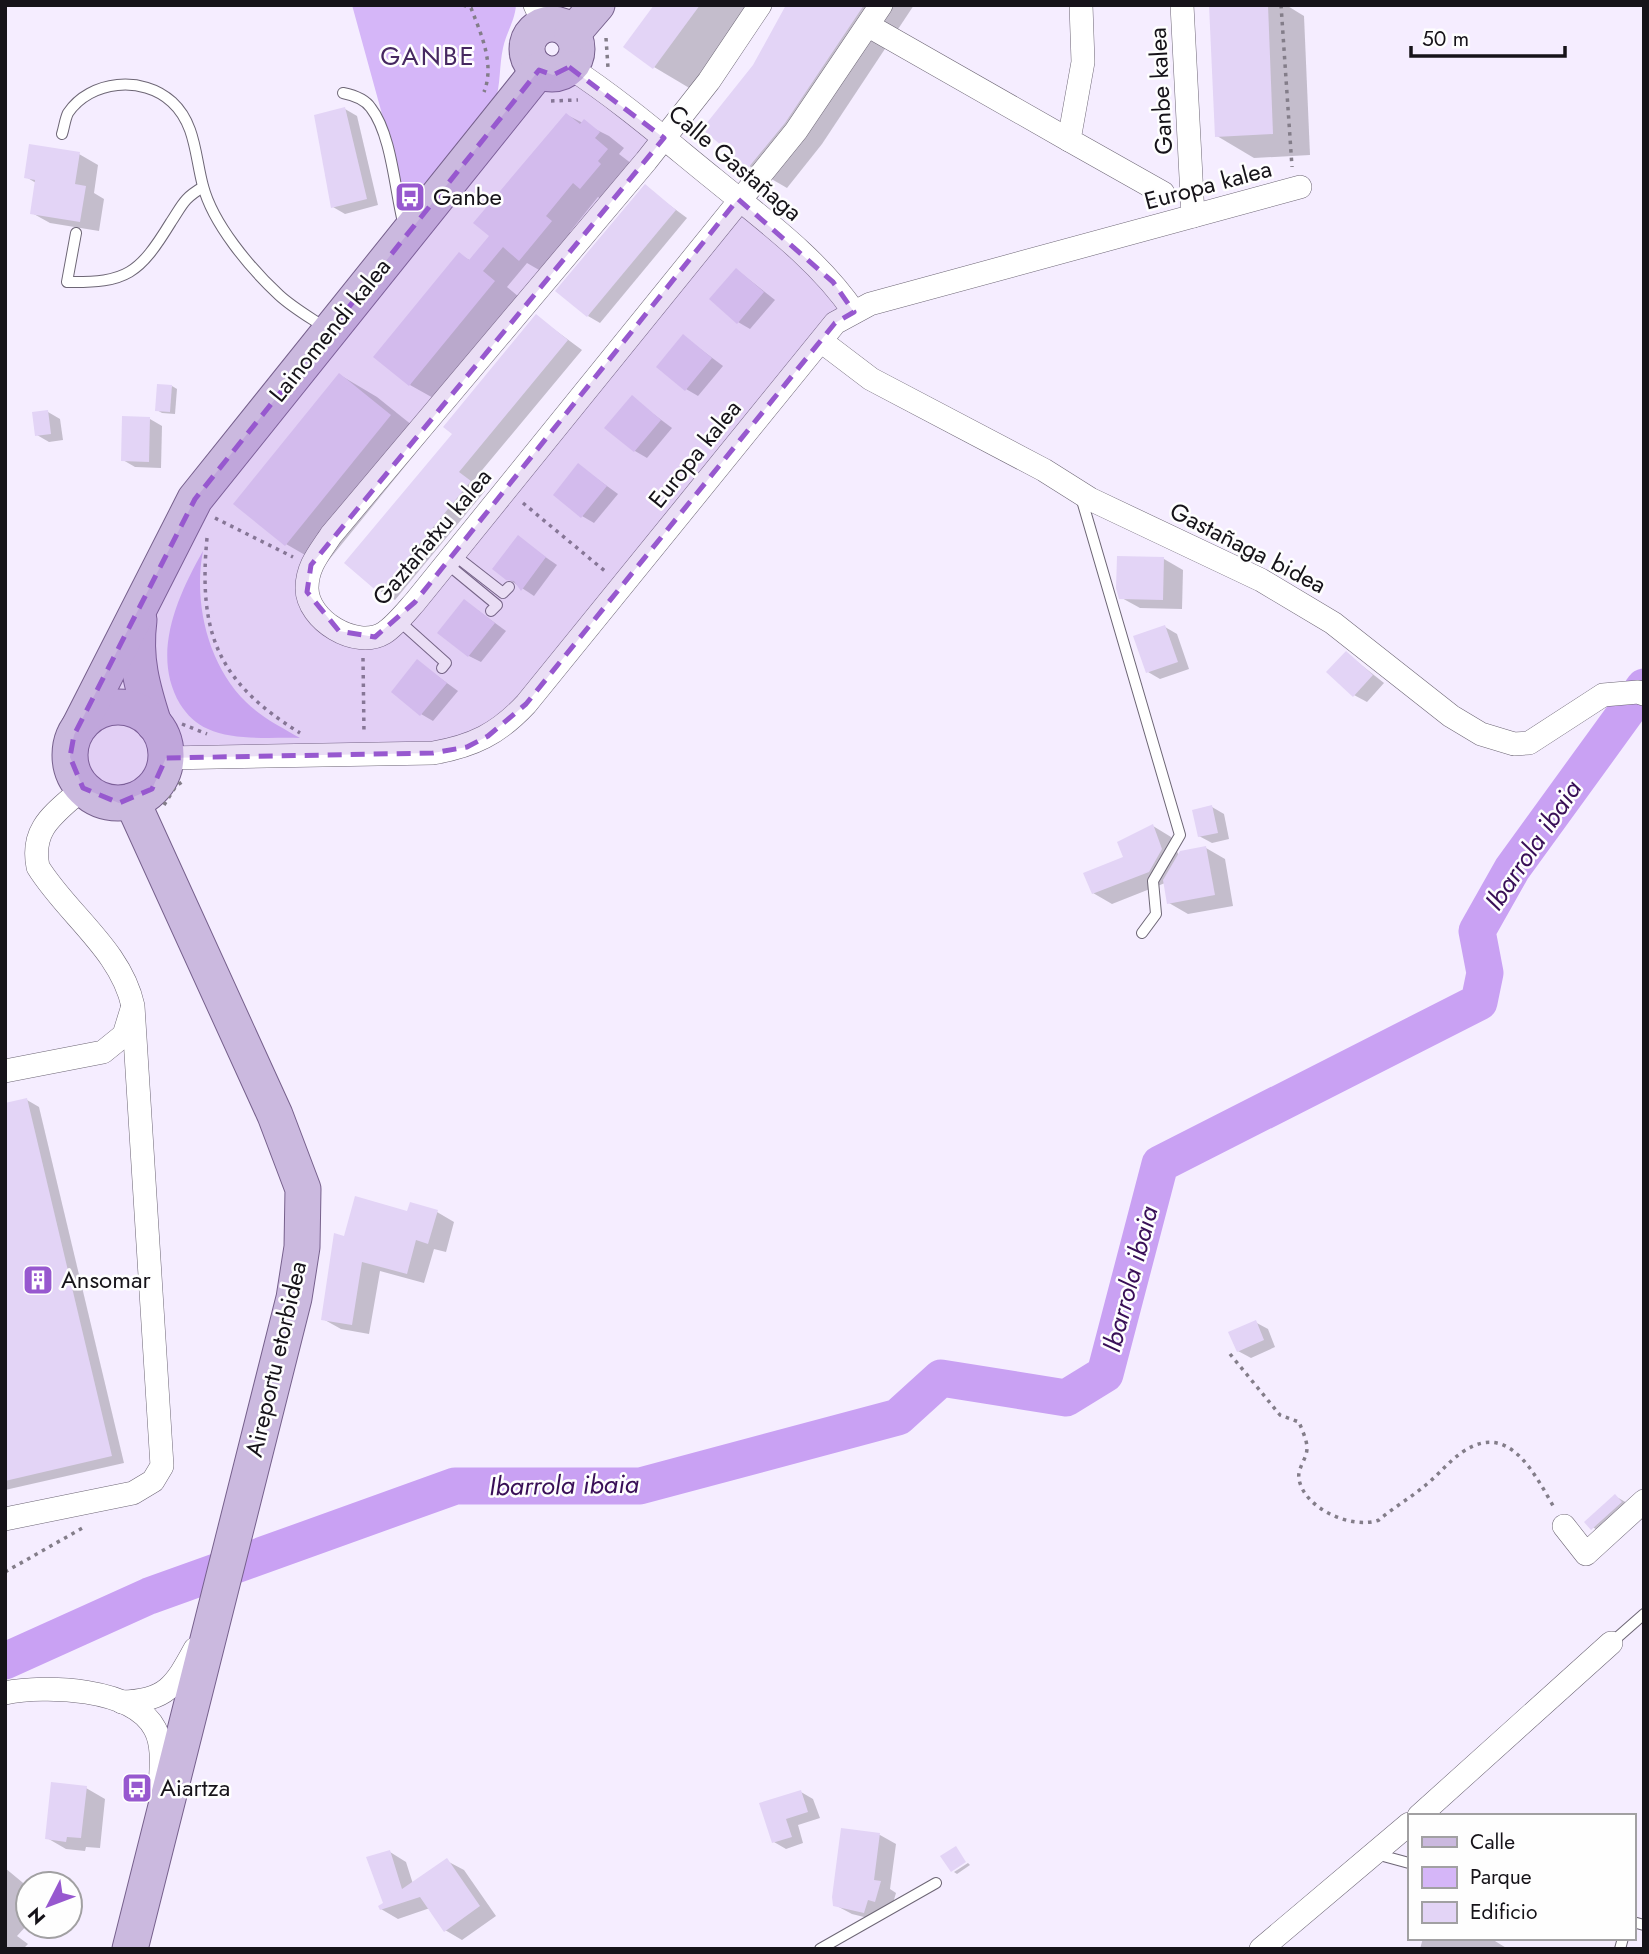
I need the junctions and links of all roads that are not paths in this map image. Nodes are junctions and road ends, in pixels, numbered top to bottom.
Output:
1 (597, 5) edge
2 (760, 5) edge
3 (881, 5) edge
4 (1081, 5) edge
5 (1182, 5) edge
6 (869, 26) junction
7 (552, 40) edge
8 (343, 93) dead end
9 (62, 134) dead end
10 (664, 138) junction
11 (1069, 140) junction
12 (203, 187) junction
13 (1297, 188) road end
14 (1163, 193) dead end
15 (738, 199) junction
16 (1193, 216) junction
17 (76, 233) dead end
18 (407, 236) junction
19 (854, 312) junction
20 (329, 330) junction
21 (821, 341) junction
22 (1079, 491) junction
23 (450, 559) junction
24 (509, 587) dead end
25 (141, 602) junction
26 (491, 611) dead end
27 (398, 620) junction
28 (442, 668) dead end
29 (1644, 694) edge
30 (154, 724) junction
31 (80, 725) junction
32 (166, 758) junction
33 (83, 788) junction
34 (132, 801) junction
35 (1142, 933) dead end
36 (134, 1006) junction
37 (5, 1071) edge
38 (1644, 1501) edge
39 (5, 1519) edge
40 (1564, 1526) road end
41 (222, 1584) junction
42 (1644, 1614) edge
43 (1611, 1643) joint
44 (5, 1693) edge
45 (122, 1702) junction
46 (1421, 1814) edge
47 (160, 1821) junction
48 (1408, 1825) edge
49 (1376, 1854) junction
50 (1408, 1863) edge
51 (936, 1883) dead end
52 (128, 1945) edge
53 (820, 1949) edge
54 (1261, 1949) edge

1 - 7 main road, Lainomendi kalea
2 - 10 street
3 - 6 street, Gaztañatxu kalea
4 - 11 street
5 - 16 street, Ganbe kalea
6 - 11 street
6 - 15 street, Gaztañatxu kalea
7 - 10 street, Calle Gastañaga
7 - 18 main road, Lainomendi kalea
8 - 18 lane
9 - 12 lane
10 - 15 street, Calle Gastañaga
10 - 27 street, Gaztañatxu kalea
11 - 14 street
12 - 17 lane
12 - 20 lane
13 - 16 street, Europa kalea
15 - 19 street, Calle Gastañaga
15 - 23 street, Gaztañatxu kalea
16 - 19 street, Europa kalea
18 - 20 main road, Lainomendi kalea
19 - 21 street, Europa kalea
20 - 25 main road, Lainomendi kalea
21 - 22 street, Gastañaga bidea
21 - 32 street, Europa kalea
22 - 29 street, Gastañaga bidea
22 - 35 lane
23 - 24 lane
23 - 26 lane
23 - 27 street, Gaztañatxu kalea
25 - 30 main road, Lainomendi kalea
25 - 31 main road, Lainomendi kalea
27 - 28 lane
30 - 31 main road
30 - 32 main road
31 - 33 main road
32 - 34 main road
33 - 34 main road
33 - 36 street
34 - 41 main road, Aireportu etorbidea
36 - 37 street
36 - 39 street
38 - 40 street
41 - 45 street
41 - 47 main road, Aireportu etorbidea
42 - 43 lane
43 - 46 street
44 - 45 street
45 - 47 street
47 - 52 main road, Aireportu etorbidea
48 - 49 street
49 - 50 lane
49 - 54 street
51 - 53 lane

